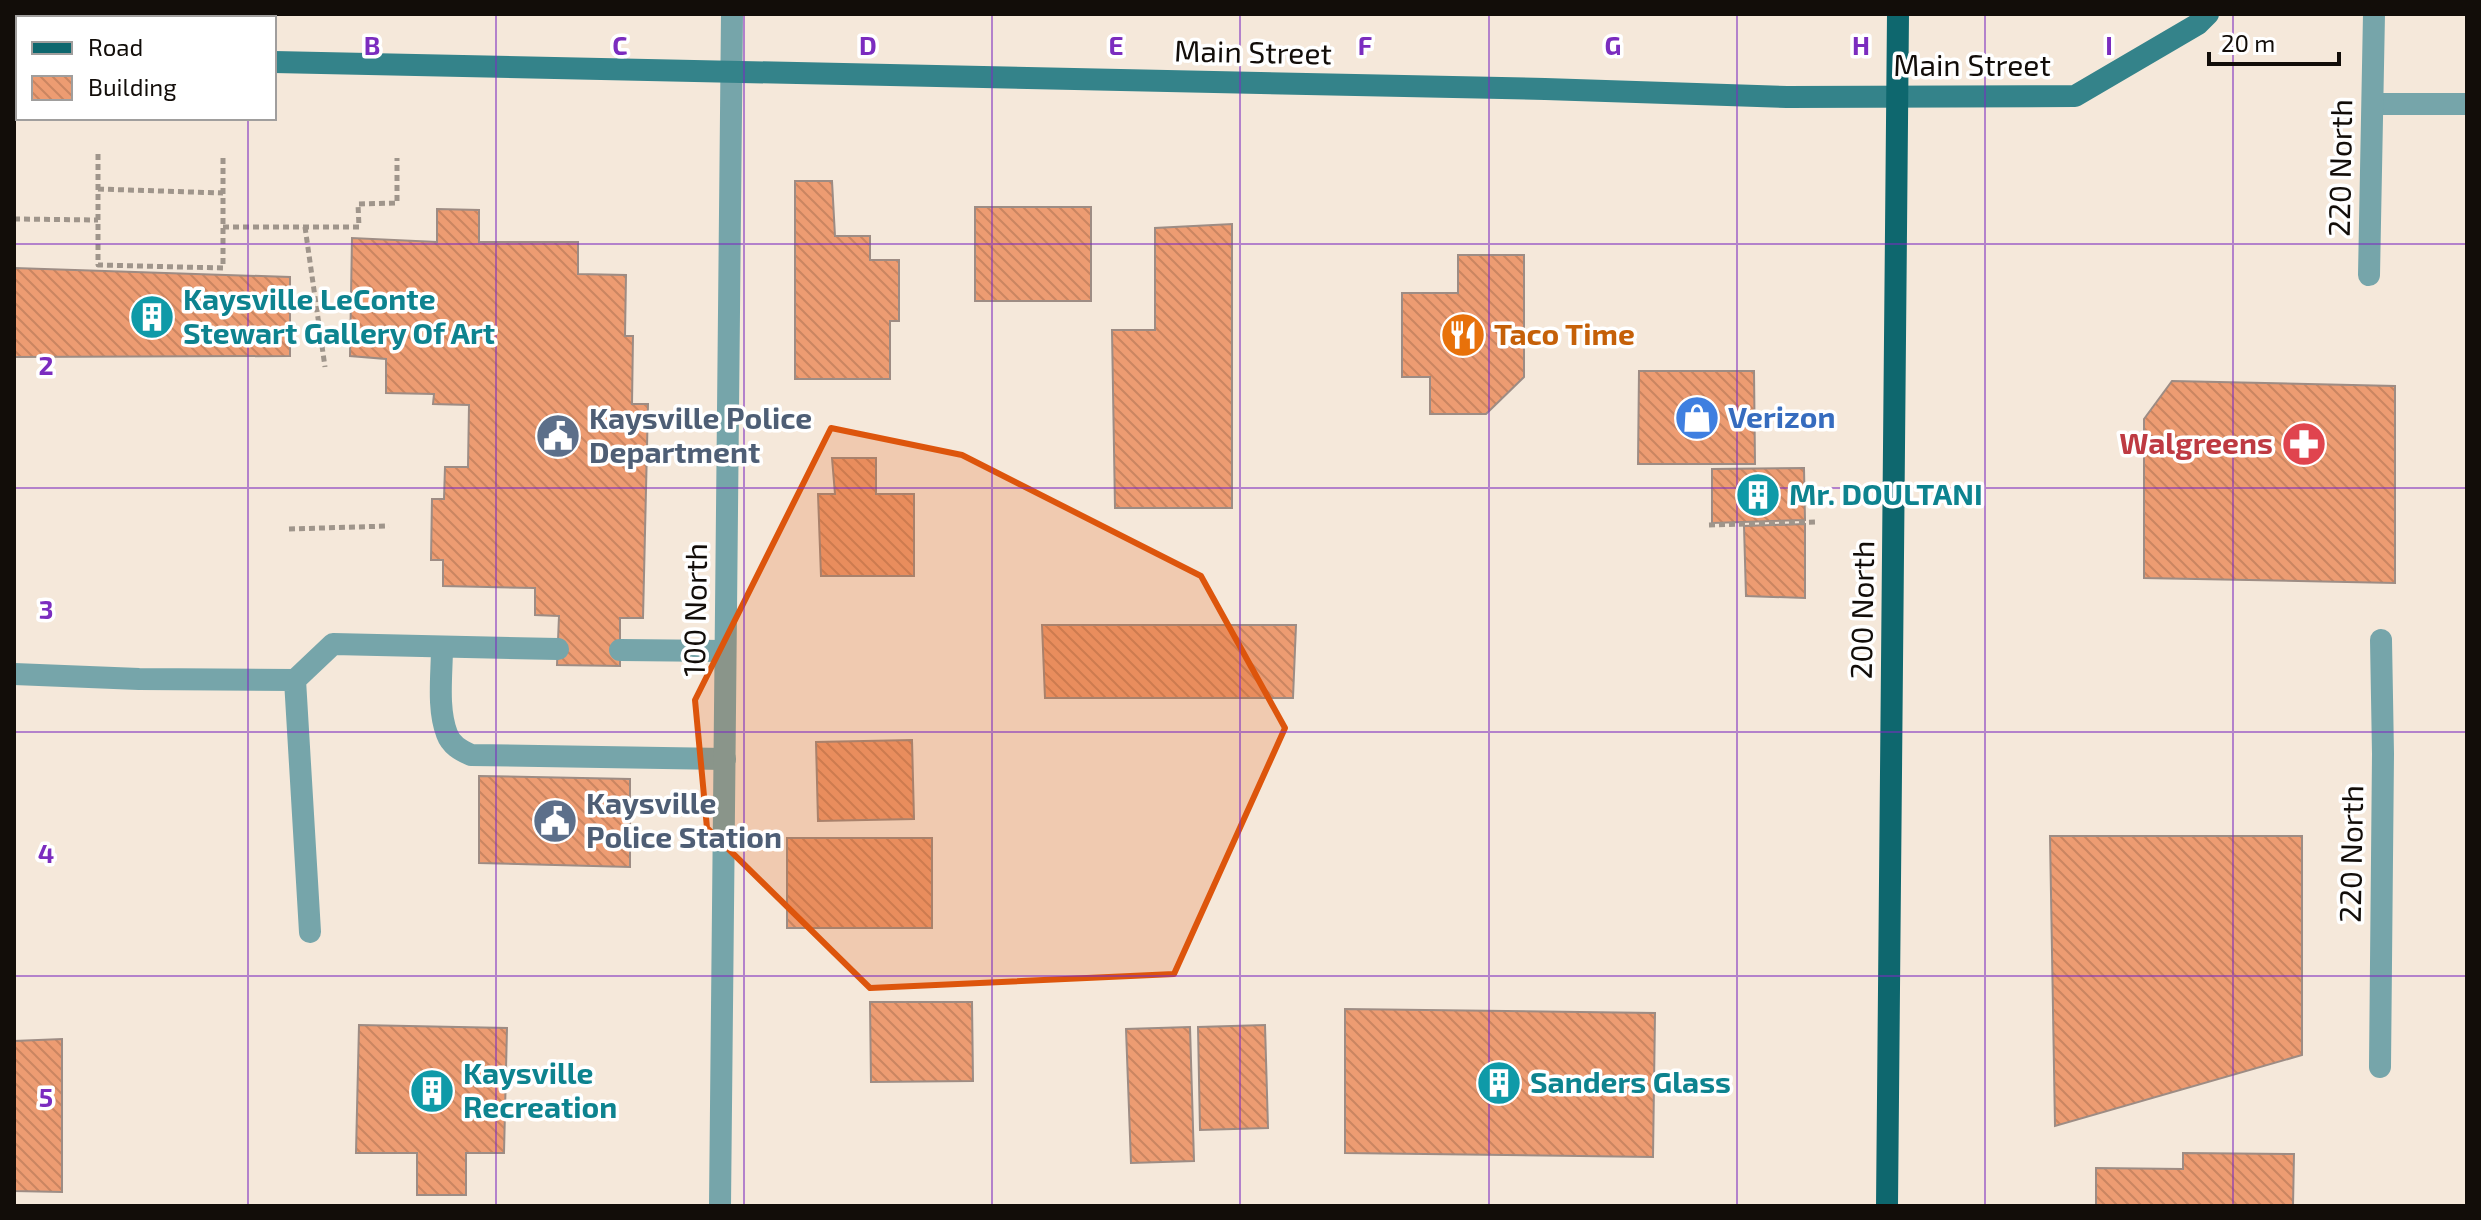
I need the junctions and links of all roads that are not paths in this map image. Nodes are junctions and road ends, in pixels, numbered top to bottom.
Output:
1 (732, 14) edge
2 (1898, 14) edge
3 (2208, 14) edge
4 (2374, 14) edge
5 (276, 62) edge
6 (731, 72) junction
7 (1898, 96) junction
8 (2373, 104) junction
9 (2467, 104) edge
10 (2369, 275) dead end
11 (2381, 640) dead end
12 (442, 647) junction
13 (558, 649) dead end
14 (620, 650) dead end
15 (725, 651) junction
16 (14, 674) edge
17 (295, 680) junction
18 (725, 759) junction
19 (310, 932) dead end
20 (2380, 1067) dead end
21 (720, 1206) edge
22 (1887, 1206) edge

1 - 6 street, 100 North
2 - 7 main road, 200 North
3 - 7 main road, Main Street
4 - 8 street, 220 North
5 - 6 main road, Main Street
6 - 7 main road, Main Street
6 - 15 street, 100 North
7 - 22 main road, 200 North
8 - 9 street
8 - 10 street, 220 North
11 - 20 street, 220 North
12 - 13 street
12 - 17 street
12 - 18 street
14 - 15 street
15 - 18 street, 100 North
16 - 17 street
17 - 19 street
18 - 21 street, 100 North

